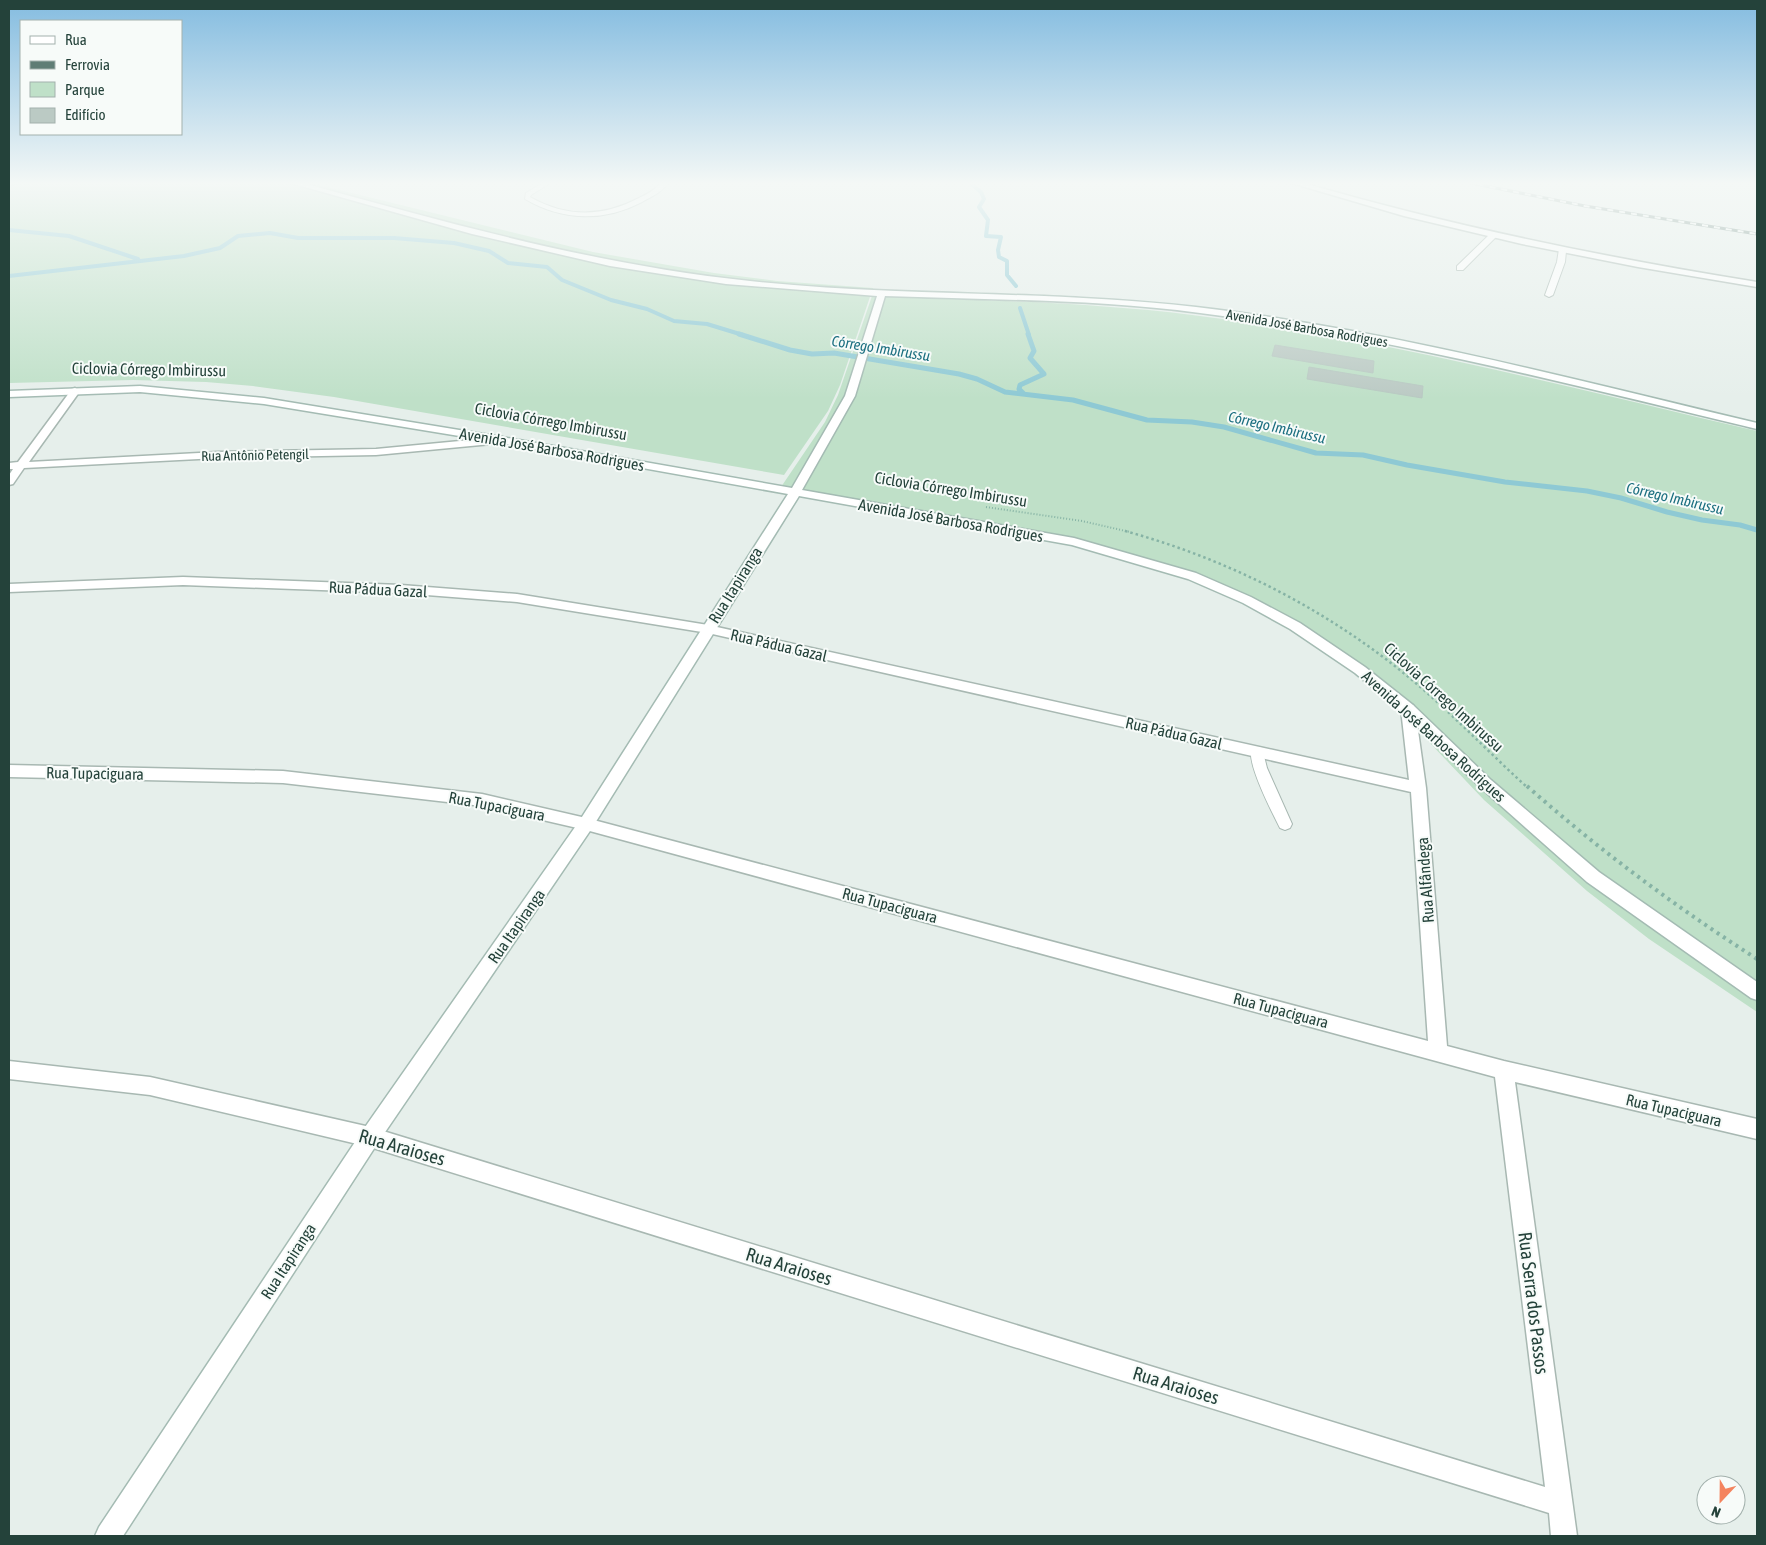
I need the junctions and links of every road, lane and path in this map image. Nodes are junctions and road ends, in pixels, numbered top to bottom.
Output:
1 (567, 254) edge
2 (1474, 254) edge
3 (1562, 254) edge
4 (1580, 254) edge
5 (1460, 268) dead end
6 (1757, 285) edge
7 (882, 293) junction
8 (1549, 295) dead end
9 (75, 391) junction
10 (9, 394) edge
11 (1757, 426) edge
12 (502, 440) junction
13 (9, 466) edge
14 (22, 466) junction
15 (9, 482) edge
16 (794, 491) junction
17 (984, 506) dead end
18 (9, 588) edge
19 (708, 629) junction
20 (1408, 709) junction
21 (1257, 752) junction
22 (9, 771) edge
23 (1418, 788) junction
24 (586, 824) junction
25 (1285, 824) dead end
26 (1757, 959) edge
27 (1757, 992) edge
28 (1438, 1052) junction
29 (9, 1070) edge
30 (1504, 1070) junction
31 (1757, 1129) edge
32 (370, 1137) junction
33 (1559, 1504) junction
34 (108, 1536) edge
35 (1564, 1536) edge

1 - 7 street, Avenida José Barbosa Rodrigues
2 - 5 lane
3 - 8 lane
4 - 6 street
7 - 11 street, Avenida José Barbosa Rodrigues
7 - 16 street, Rua Itapiranga
9 - 10 street, Avenida José Barbosa Rodrigues
9 - 12 street, Avenida José Barbosa Rodrigues
9 - 14 street
12 - 14 street, Rua Antônio Petengil
12 - 16 street, Avenida José Barbosa Rodrigues
13 - 14 street, Rua Antônio Petengil
14 - 15 street
16 - 19 street, Rua Itapiranga
16 - 20 street, Avenida José Barbosa Rodrigues
17 - 26 path, Ciclovia Córrego Imbirussu
18 - 19 street, Rua Pádua Gazal
19 - 21 street, Rua Pádua Gazal
19 - 24 street, Rua Itapiranga
20 - 23 street, Rua Alfândega
20 - 27 street, Avenida José Barbosa Rodrigues
21 - 23 street, Rua Pádua Gazal
21 - 25 lane
22 - 24 street, Rua Tupaciguara
23 - 28 street, Rua Alfândega
24 - 28 street, Rua Tupaciguara
24 - 32 street, Rua Itapiranga
28 - 30 street, Rua Tupaciguara
29 - 32 street, Rua Araioses
30 - 31 street, Rua Tupaciguara
30 - 33 street, Rua Serra dos Passos
32 - 33 street, Rua Araioses
32 - 34 street, Rua Itapiranga
33 - 35 street, Rua Serra dos Passos

